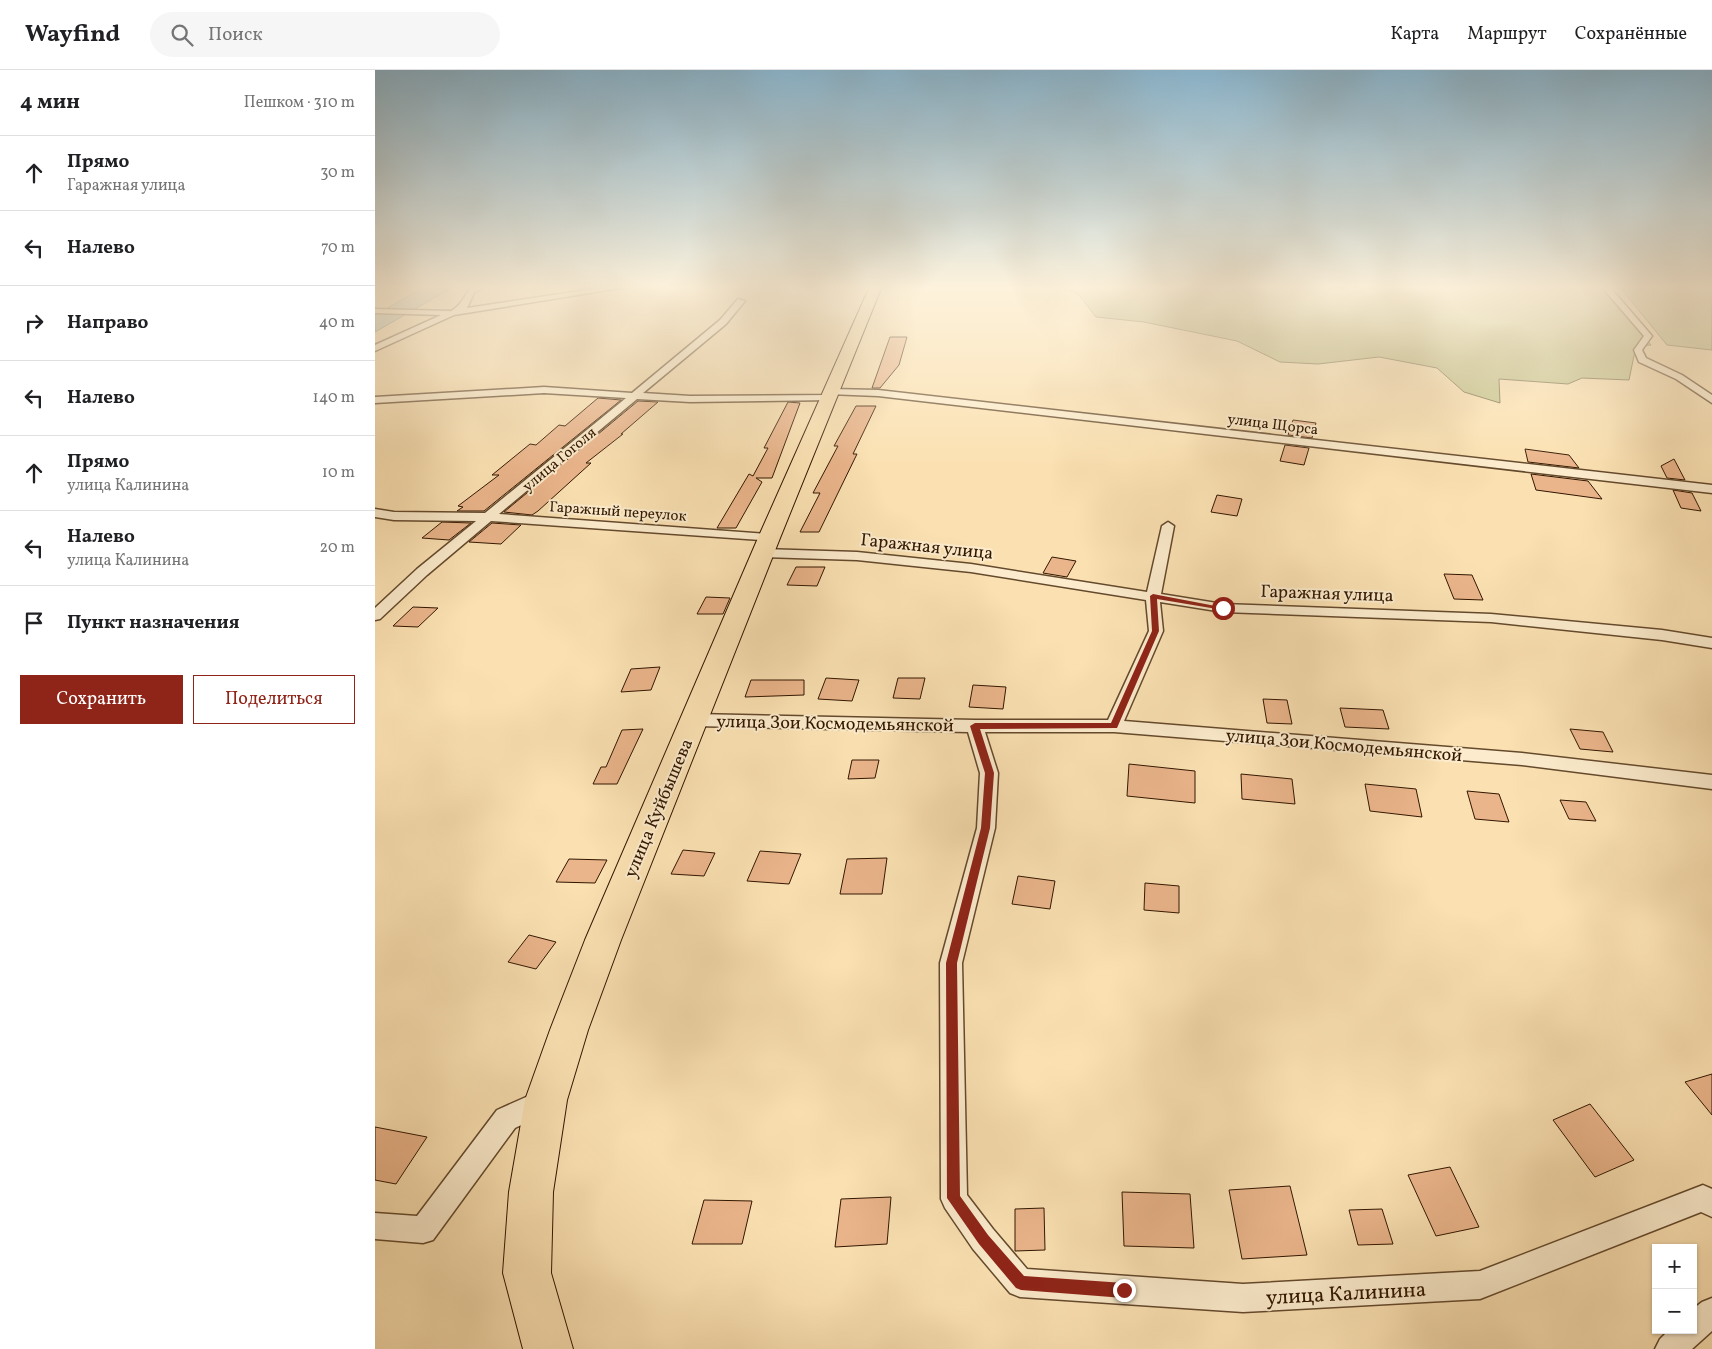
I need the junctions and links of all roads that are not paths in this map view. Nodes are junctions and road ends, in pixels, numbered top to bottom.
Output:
1 (695, 346) edge
2 (851, 346) edge
3 (1641, 346) edge
4 (830, 395) junction
5 (634, 397) junction
6 (375, 400) edge
7 (1712, 400) edge
8 (1712, 489) edge
9 (375, 513) edge
10 (489, 518) junction
11 (1168, 526) dead end
12 (766, 545) junction
13 (1153, 596) junction
14 (375, 616) edge
15 (1712, 643) edge
16 (695, 720) junction
17 (975, 726) junction
18 (1114, 726) junction
19 (1712, 782) edge
20 (546, 1100) junction
21 (1712, 1204) edge
22 (375, 1226) edge
23 (983, 1240) joint
24 (1712, 1312) edge
25 (1697, 1326) edge
26 (1687, 1334) edge
27 (548, 1349) edge
28 (1670, 1349) edge

1 - 5 street, улица Гоголя
2 - 4 highway, улица Куйбышева
3 - 7 street
4 - 5 street
4 - 8 street, улица Щорса
4 - 12 highway, улица Куйбышева
5 - 6 street
5 - 10 street, улица Гоголя
9 - 10 street, Гаражный переулок
10 - 12 street, Гаражный переулок
10 - 14 street, улица Гоголя
11 - 13 street
12 - 13 street, Гаражная улица
12 - 16 highway, улица Куйбышева
13 - 15 street, Гаражная улица
13 - 18 street
16 - 17 street, улица Зои Космодемьянской
16 - 20 highway, улица Куйбышева
17 - 18 street, улица Зои Космодемьянской
17 - 23 street, улица Зои Космодемьянской
18 - 19 street, улица Зои Космодемьянской
20 - 22 street
20 - 27 highway, улица Куйбышева
21 - 23 street, улица Калинина
24 - 25 street
26 - 28 street

